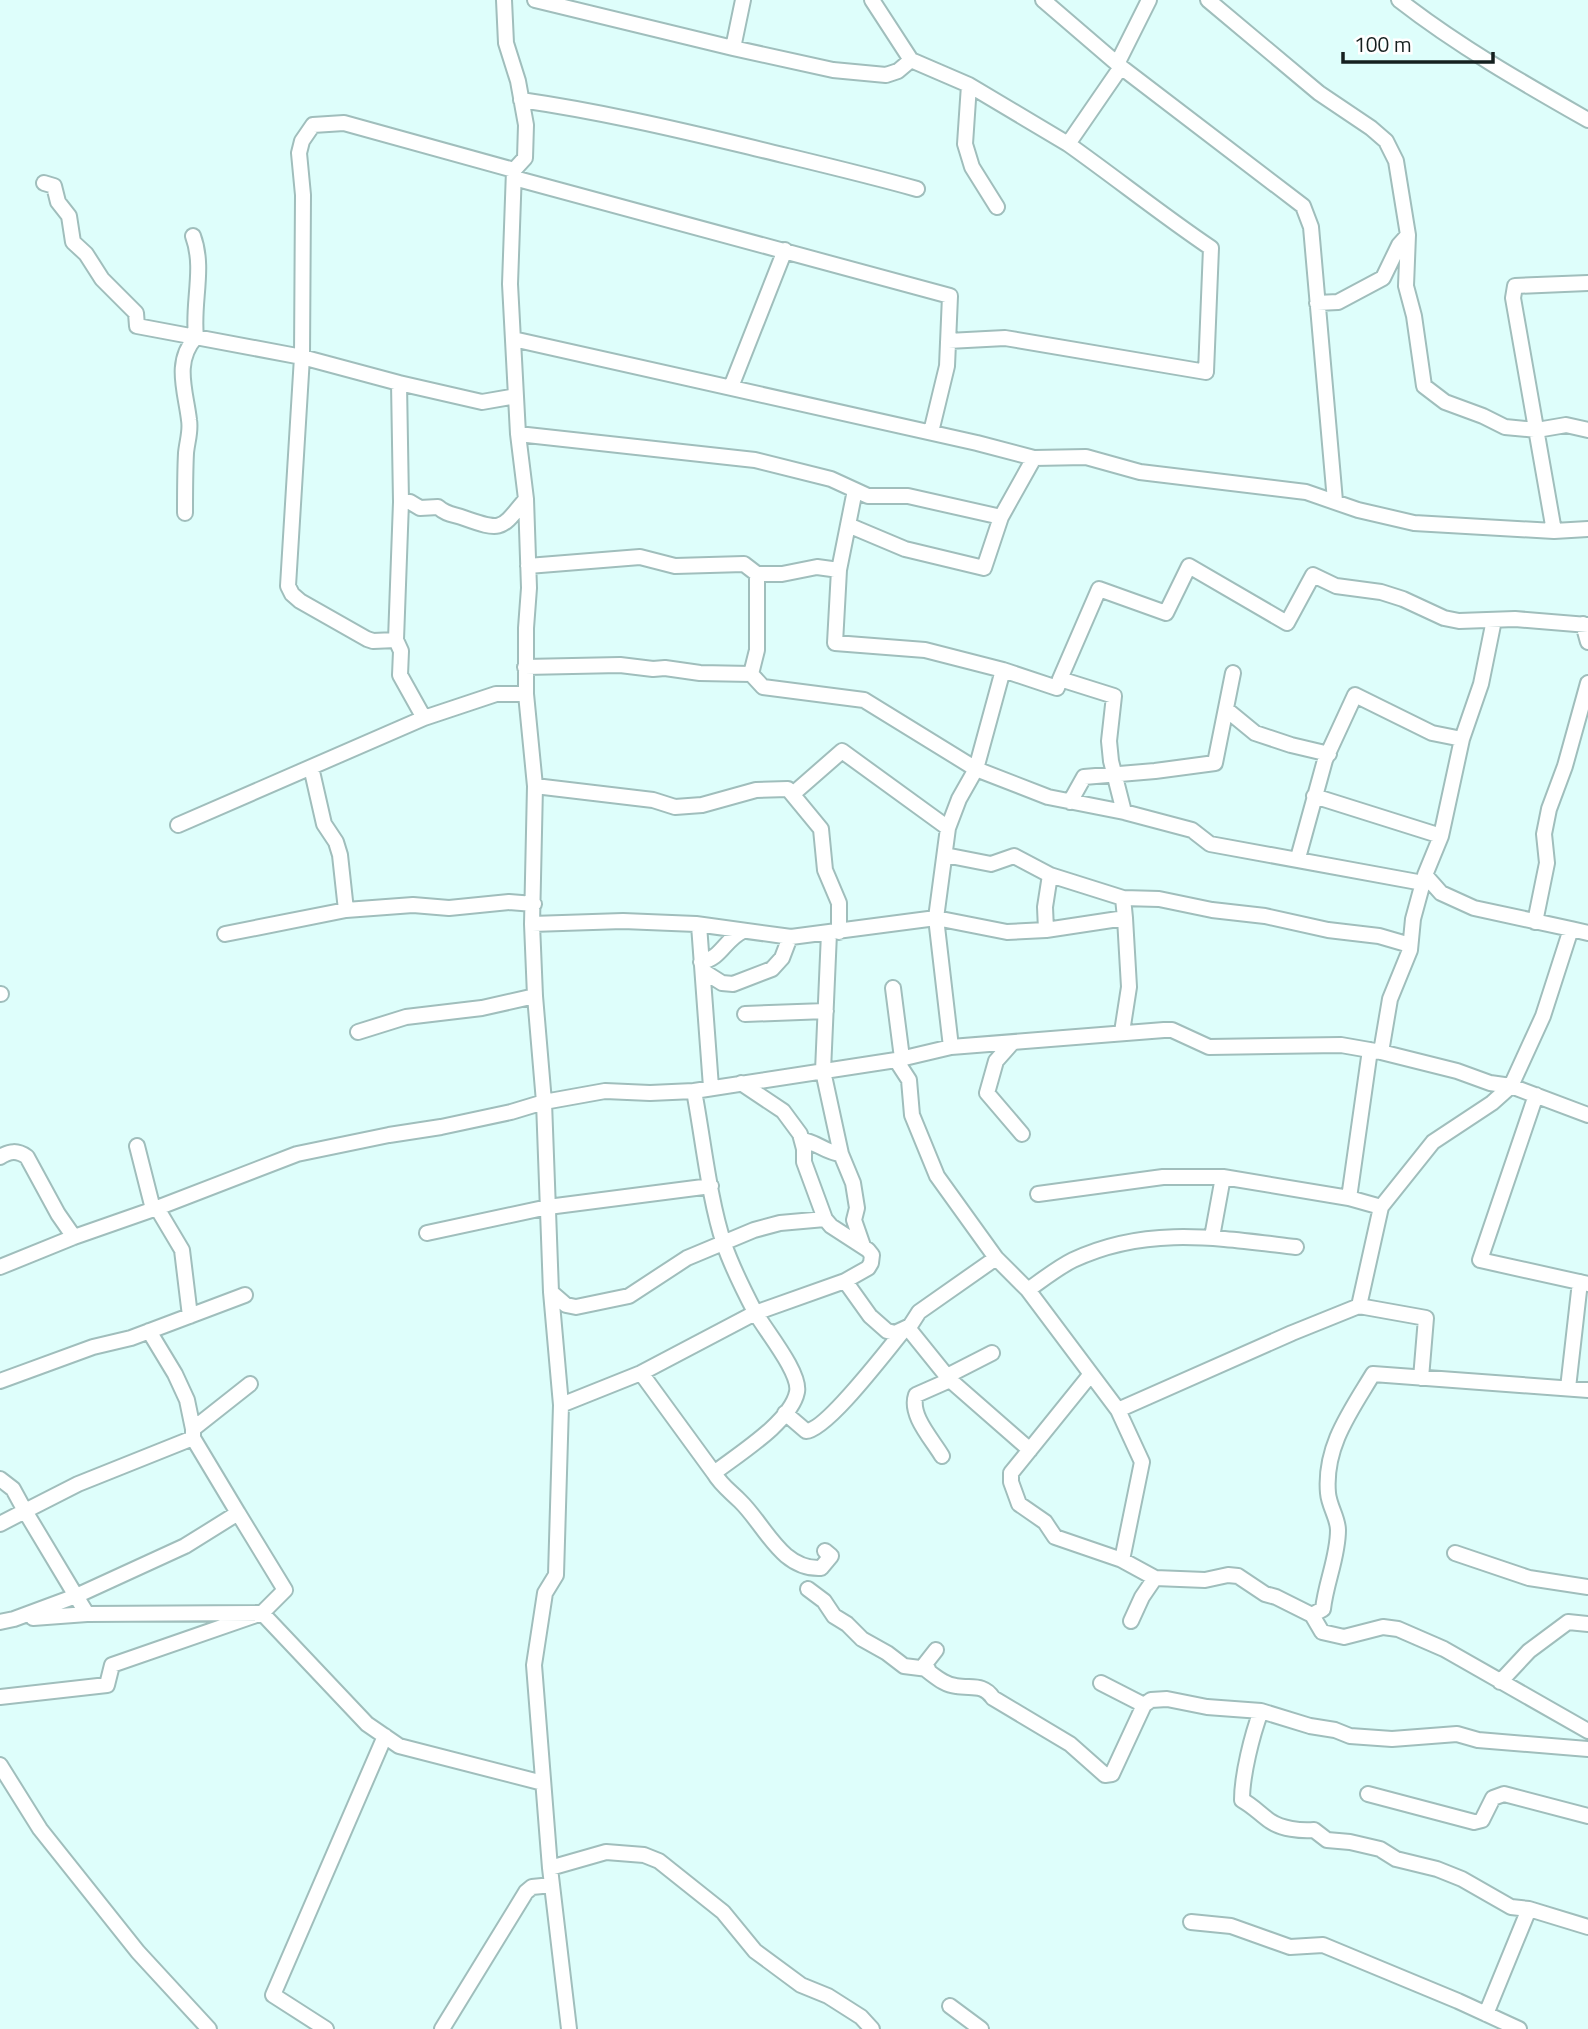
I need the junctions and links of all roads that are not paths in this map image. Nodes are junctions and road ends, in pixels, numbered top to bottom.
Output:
1 (504, 0) edge
2 (535, 0) edge
3 (743, 0) edge
4 (872, 0) edge
5 (1043, 0) edge
6 (1149, 0) edge
7 (1208, 0) edge
8 (1399, 0) edge
9 (733, 48) junction
10 (911, 60) junction
11 (1119, 66) junction
12 (970, 85) junction
13 (521, 100) junction
14 (1588, 120) edge
15 (1068, 144) junction
16 (514, 174) junction
17 (44, 183) dead end
18 (917, 189) dead end
19 (996, 207) dead end
20 (1408, 235) junction
21 (193, 236) dead end
22 (785, 250) junction
23 (1588, 283) edge
24 (1317, 303) junction
25 (196, 337) junction
26 (513, 339) junction
27 (948, 341) junction
28 (302, 357) junction
29 (399, 383) junction
30 (731, 387) junction
31 (516, 396) junction
32 (1537, 430) junction
33 (1588, 430) edge
34 (931, 432) junction
35 (518, 434) junction
36 (1034, 458) junction
37 (855, 490) junction
38 (526, 499) junction
39 (1335, 501) junction
40 (401, 502) junction
41 (186, 513) dead end
42 (1001, 517) junction
43 (848, 525) junction
44 (1588, 530) edge
45 (1554, 531) junction
46 (528, 566) junction
47 (839, 570) junction
48 (757, 574) junction
49 (1494, 621) junction
50 (1585, 625) edge
51 (396, 640) junction
52 (1588, 642) edge
53 (526, 667) junction
54 (1003, 670) junction
55 (1233, 673) dead end
56 (751, 674) junction
57 (1060, 679) junction
58 (1588, 683) edge
59 (526, 694) junction
60 (1227, 710) junction
61 (424, 718) junction
62 (1462, 739) junction
63 (1329, 754) junction
64 (311, 767) junction
65 (976, 769) junction
66 (1114, 775) junction
67 (535, 786) junction
68 (794, 793) junction
69 (1314, 796) junction
70 (1070, 802) junction
71 (1124, 812) junction
72 (178, 825) dead end
73 (948, 828) junction
74 (1441, 836) junction
75 (945, 855) junction
76 (1298, 858) junction
77 (1050, 875) junction
78 (1424, 879) junction
79 (1123, 898) junction
80 (534, 904) junction
81 (346, 910) junction
82 (936, 918) junction
83 (1125, 918) junction
84 (1535, 922) junction
85 (532, 924) junction
86 (699, 925) junction
87 (1571, 929) junction
88 (1046, 930) junction
89 (743, 931) junction
90 (834, 933) junction
91 (1588, 933) edge
92 (225, 934) dead end
93 (790, 937) junction
94 (1410, 945) junction
95 (702, 967) junction
96 (893, 988) dead end
97 (535, 996) junction
98 (826, 1011) junction
99 (745, 1014) dead end
100 (358, 1032) dead end
101 (1122, 1032) junction
102 (1012, 1043) junction
103 (951, 1047) junction
104 (1375, 1051) junction
105 (899, 1059) junction
106 (823, 1070) junction
107 (776, 1078) junction
108 (741, 1083) junction
109 (1511, 1086) junction
110 (710, 1087) junction
111 (694, 1091) junction
112 (1536, 1095) junction
113 (544, 1101) junction
114 (783, 1111) junction
115 (1588, 1115) edge
116 (1022, 1134) dead end
117 (802, 1140) junction
118 (137, 1146) dead end
119 (2, 1151) edge
120 (841, 1154) junction
121 (1223, 1177) junction
122 (711, 1186) junction
123 (1038, 1194) dead end
124 (1349, 1198) junction
125 (548, 1208) junction
126 (1381, 1208) junction
127 (155, 1209) junction
128 (854, 1220) junction
129 (827, 1221) junction
130 (427, 1233) dead end
131 (74, 1237) junction
132 (1212, 1237) junction
133 (724, 1244) junction
134 (863, 1246) junction
135 (1297, 1247) dead end
136 (996, 1258) junction
137 (0, 1267) edge
138 (845, 1281) junction
139 (1584, 1283) edge
140 (1028, 1290) junction
141 (551, 1292) junction
142 (245, 1295) dead end
143 (1359, 1306) junction
144 (755, 1312) junction
145 (190, 1316) junction
146 (905, 1329) junction
147 (149, 1331) junction
148 (992, 1353) dead end
149 (641, 1373) junction
150 (1091, 1374) junction
151 (949, 1378) junction
152 (1421, 1378) junction
153 (0, 1381) edge
154 (250, 1384) dead end
155 (1568, 1388) junction
156 (1588, 1390) edge
157 (561, 1405) junction
158 (1118, 1410) junction
159 (785, 1413) junction
160 (193, 1433) junction
161 (1030, 1450) junction
162 (942, 1456) dead end
163 (714, 1473) junction
164 (0, 1479) edge
165 (25, 1511) junction
166 (238, 1513) junction
167 (0, 1524) edge
168 (825, 1551) dead end
169 (1455, 1553) dead end
170 (1122, 1560) junction
171 (804, 1566) junction
172 (1155, 1578) junction
173 (1588, 1587) edge
174 (76, 1596) junction
175 (262, 1613) junction
176 (87, 1614) junction
177 (1312, 1615) junction
178 (7, 1621) edge
179 (1131, 1621) dead end
180 (1588, 1624) edge
181 (936, 1650) dead end
182 (925, 1669) junction
183 (1500, 1682) junction
184 (1101, 1683) dead end
185 (0, 1698) edge
186 (1144, 1705) junction
187 (1261, 1712) junction
188 (1588, 1731) edge
189 (385, 1737) junction
190 (1588, 1749) edge
191 (0, 1765) edge
192 (543, 1783) junction
193 (1368, 1794) dead end
194 (1588, 1816) edge
195 (550, 1868) junction
196 (552, 1885) junction
197 (1529, 1909) junction
198 (1191, 1922) dead end
199 (1588, 1927) edge
200 (950, 2006) dead end
201 (1486, 2014) junction
202 (209, 2029) edge
203 (326, 2029) edge
204 (442, 2029) edge
205 (569, 2029) edge
206 (872, 2029) edge
207 (981, 2029) edge
208 (1519, 2029) edge

1 - 13 street
2 - 9 street
3 - 9 street
4 - 10 street
5 - 11 street
6 - 11 street
7 - 20 street
8 - 14 street
9 - 10 street
10 - 12 street
11 - 15 street
11 - 24 street
12 - 15 street
12 - 19 street
13 - 16 street
13 - 18 street
15 - 27 street
16 - 22 street
16 - 26 street
16 - 28 street
17 - 25 street
20 - 24 street
20 - 32 street
21 - 25 street
22 - 27 street
22 - 30 street
23 - 32 street
24 - 39 street
25 - 28 street
25 - 41 street
26 - 30 street
26 - 31 street
27 - 34 street
28 - 29 street
28 - 51 street
29 - 31 street
29 - 40 street
30 - 34 street
31 - 35 street
32 - 33 street
32 - 45 street
34 - 36 street
35 - 37 street
35 - 38 street
36 - 39 street
36 - 42 street
37 - 42 street
37 - 43 street
38 - 40 street
38 - 46 street
39 - 45 street
40 - 51 street
42 - 43 street
43 - 47 street
44 - 45 street
46 - 48 street
46 - 53 street
47 - 48 street
47 - 54 street
48 - 56 street
49 - 50 street
49 - 57 street
49 - 62 street
50 - 52 street
51 - 61 street
53 - 56 street
53 - 59 street
54 - 57 street
54 - 65 street
55 - 60 street
56 - 65 street
57 - 66 street
58 - 84 street
59 - 61 street
59 - 67 street
60 - 63 street
60 - 66 street
61 - 64 street
62 - 63 street
62 - 74 street
63 - 69 street
64 - 72 street
64 - 81 street
65 - 70 street
65 - 73 street
66 - 70 street
66 - 71 street
67 - 68 street
67 - 80 street
68 - 73 street
68 - 90 street
69 - 74 street
69 - 76 street
70 - 71 street
71 - 76 street
73 - 75 street
74 - 78 street
75 - 77 street
75 - 82 street
76 - 78 street
77 - 79 street
77 - 88 street
78 - 84 street
78 - 94 street
79 - 83 street
79 - 94 street
80 - 81 street
80 - 85 street
81 - 92 street
82 - 88 street
82 - 90 street
82 - 103 street
83 - 88 street
83 - 101 street
84 - 87 street
85 - 86 street
85 - 97 street
86 - 89 street
86 - 95 street
87 - 91 street
87 - 109 street
89 - 93 street
89 - 95 street
90 - 93 street
90 - 98 street
93 - 95 street
94 - 104 street
95 - 110 street
96 - 105 street
97 - 100 street
97 - 113 street
98 - 99 street
98 - 106 street
101 - 102 street
101 - 104 street
102 - 103 street
102 - 116 street
103 - 105 street
104 - 109 street
104 - 124 street
105 - 106 street
105 - 136 street
106 - 107 street
106 - 120 street
107 - 108 street
107 - 114 street
108 - 110 street
108 - 114 street
109 - 112 street
109 - 126 street
110 - 111 street
111 - 113 street
111 - 122 street
112 - 115 street
112 - 139 street
113 - 125 street
113 - 127 street
114 - 117 street
117 - 120 street
117 - 129 street
118 - 127 street
119 - 131 street
120 - 128 street
121 - 123 street
121 - 124 street
121 - 132 street
122 - 125 street
122 - 133 street
124 - 126 street
125 - 130 street
125 - 141 street
126 - 143 street
127 - 131 street
127 - 145 street
128 - 129 street
128 - 134 street
129 - 133 street
129 - 134 street
131 - 137 street
132 - 135 street
132 - 140 street
133 - 141 street
133 - 144 street
134 - 138 street
136 - 140 street
136 - 146 street
138 - 144 street
138 - 146 street
139 - 155 street
140 - 150 street
141 - 157 street
142 - 145 street
143 - 152 street
143 - 158 street
144 - 149 street
144 - 159 street
145 - 147 street
146 - 151 street
146 - 159 street
147 - 153 street
147 - 160 street
148 - 151 street
149 - 157 street
149 - 163 street
150 - 158 street
150 - 161 street
151 - 161 street
151 - 162 street
152 - 155 street
152 - 177 street
154 - 160 street
155 - 156 street
157 - 192 street
158 - 170 street
159 - 163 street
160 - 165 street
160 - 166 street
161 - 170 street
163 - 171 street
164 - 165 street
165 - 167 street
165 - 174 street
166 - 174 street
166 - 175 street
168 - 171 street
169 - 173 street
170 - 172 street
171 - 182 street
172 - 177 street
172 - 179 street
174 - 176 street
174 - 178 street
175 - 176 street
175 - 185 street
175 - 189 street
176 - 178 street
177 - 183 street
180 - 183 street
181 - 182 street
182 - 186 street
183 - 188 street
184 - 186 street
186 - 187 street
187 - 190 street
187 - 197 street
189 - 192 street
189 - 203 street
191 - 202 street
192 - 195 street
193 - 194 street
195 - 196 street
195 - 206 street
196 - 204 street
196 - 205 street
197 - 199 street
197 - 201 street
198 - 201 street
200 - 207 street
201 - 208 street

